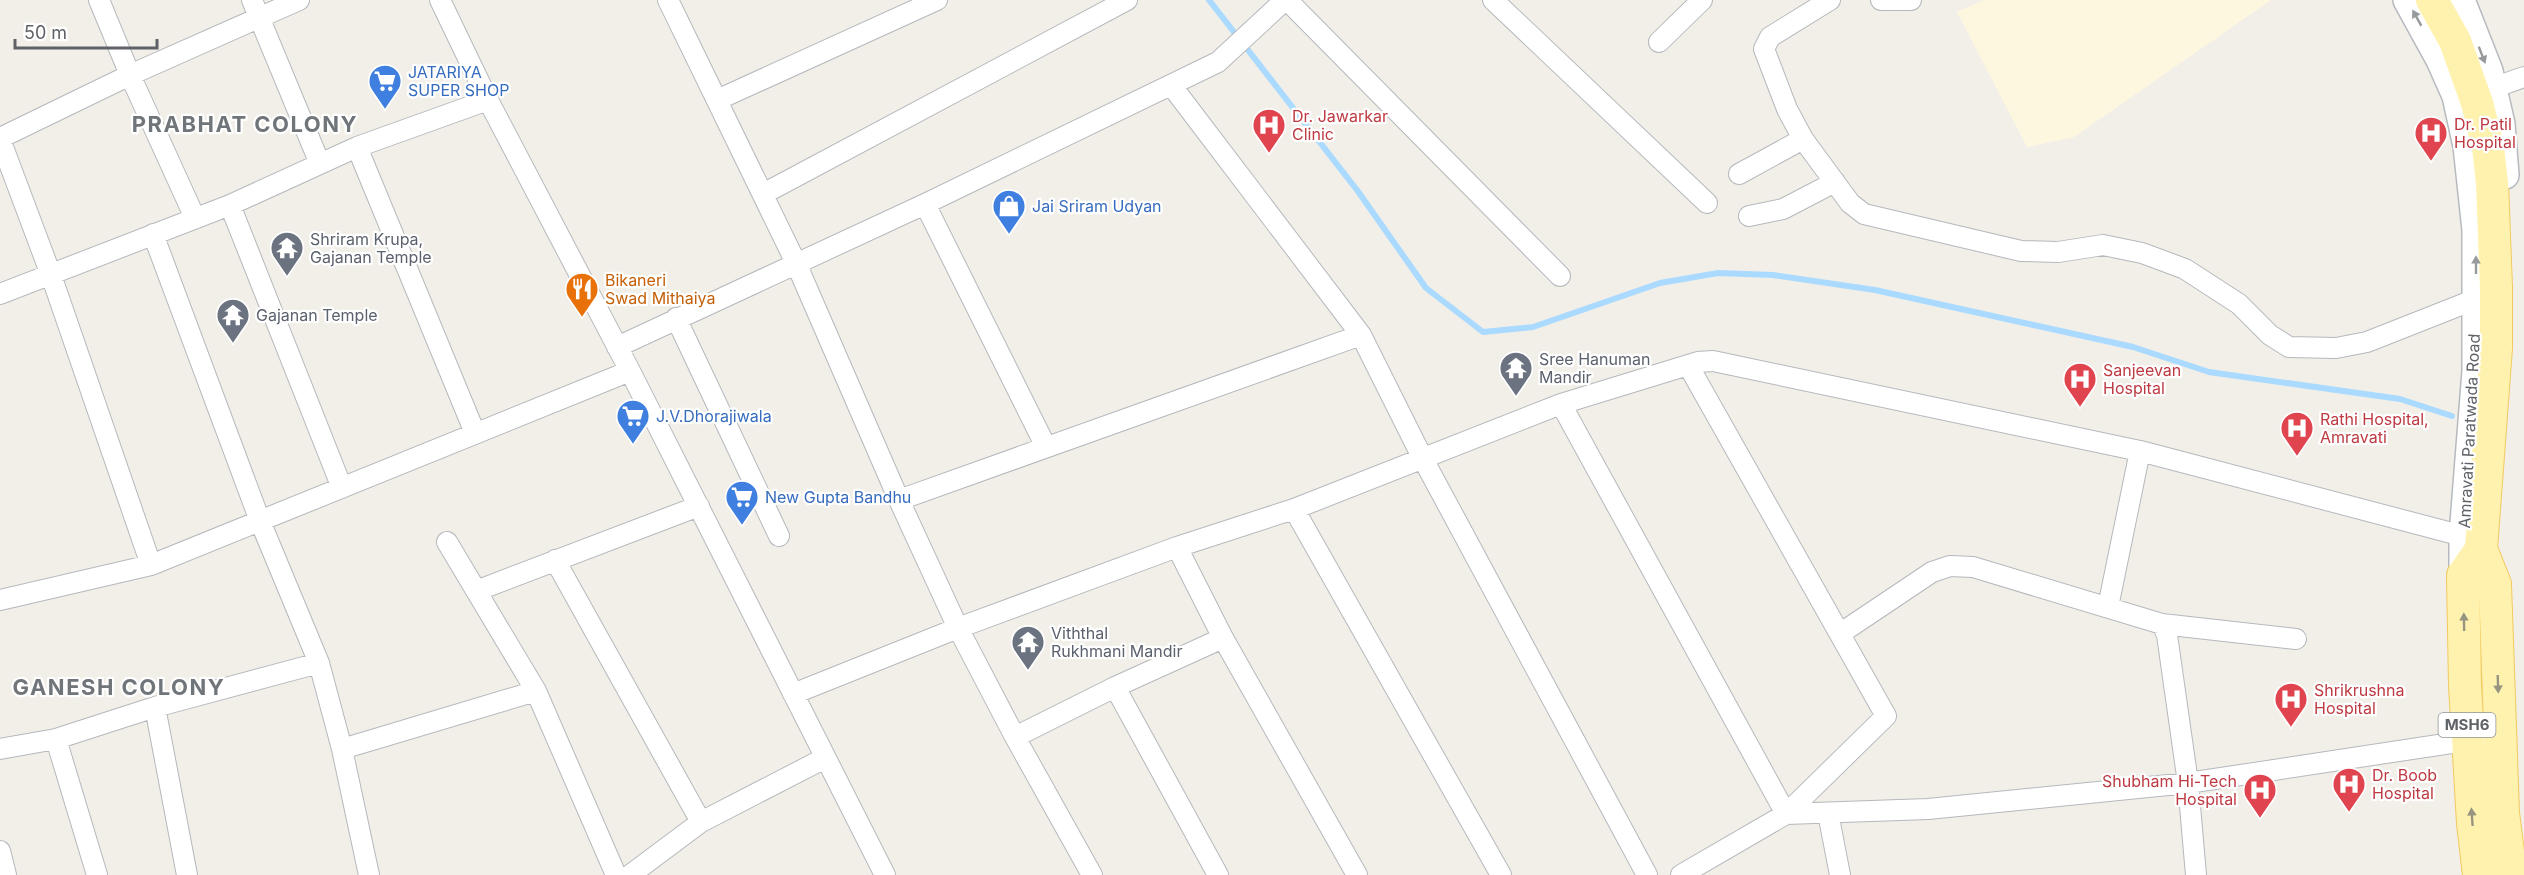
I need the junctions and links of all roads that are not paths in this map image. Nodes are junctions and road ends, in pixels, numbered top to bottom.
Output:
1 (99, 0) edge
2 (299, 0) edge
3 (440, 0) edge
4 (668, 0) edge
5 (937, 0) edge
6 (1127, 0) edge
7 (1286, 0) edge
8 (1493, 0) edge
9 (1702, 0) edge
10 (1830, 0) edge
11 (1881, 0) edge
12 (1911, 0) edge
13 (2407, 0) edge
14 (2432, 0) edge
15 (2462, 0) edge
16 (256, 8) edge
17 (1659, 42) dead end
18 (130, 75) junction
19 (2524, 77) edge
20 (1171, 85) junction
21 (2493, 88) junction
22 (488, 100) junction
23 (717, 100) junction
24 (0, 138) edge
25 (1803, 138) junction
26 (357, 147) junction
27 (320, 164) junction
28 (1739, 174) dead end
29 (1835, 182) junction
30 (763, 194) junction
31 (1707, 203) dead end
32 (925, 204) junction
33 (230, 205) junction
34 (1749, 216) dead end
35 (195, 218) junction
36 (153, 234) junction
37 (796, 263) junction
38 (51, 275) junction
39 (1560, 276) dead end
40 (0, 294) edge
41 (2476, 299) junction
42 (676, 318) junction
43 (1361, 334) junction
44 (617, 347) junction
45 (1688, 364) junction
46 (630, 371) junction
47 (1561, 404) junction
48 (475, 433) junction
49 (1046, 447) junction
50 (2140, 451) junction
51 (1423, 459) junction
52 (342, 488) junction
53 (899, 500) junction
54 (699, 506) junction
55 (1294, 509) junction
56 (260, 521) junction
57 (779, 536) dead end
58 (2475, 540) junction
59 (447, 542) dead end
60 (1177, 548) junction
61 (555, 560) junction
62 (151, 565) junction
63 (2495, 584) junction
64 (477, 591) junction
65 (1, 597) edge
66 (2108, 607) junction
67 (2162, 624) junction
68 (958, 628) junction
69 (1841, 633) junction
70 (1223, 638) junction
71 (2296, 639) dead end
72 (319, 663) junction
73 (1115, 687) junction
74 (536, 691) junction
75 (793, 694) junction
76 (155, 707) junction
77 (2499, 735) junction
78 (1015, 737) junction
79 (56, 739) junction
80 (2468, 741) junction
81 (342, 749) junction
82 (0, 750) edge
83 (825, 758) junction
84 (2188, 783) junction
85 (1828, 813) junction
86 (1786, 814) junction
87 (701, 822) junction
88 (0, 851) edge
89 (6, 875) edge
90 (97, 875) edge
91 (187, 875) edge
92 (369, 875) edge
93 (616, 875) edge
94 (630, 875) edge
95 (885, 875) edge
96 (1092, 875) edge
97 (1218, 875) edge
98 (1357, 875) edge
99 (1502, 875) edge
100 (1647, 875) edge
101 (1681, 875) edge
102 (1840, 875) edge
103 (2196, 875) edge
104 (2479, 875) edge
105 (2511, 875) edge

1 - 18 street
2 - 16 street
3 - 22 street
4 - 23 street
5 - 23 street
6 - 30 street
7 - 20 street
7 - 39 street
8 - 31 street
9 - 17 street
10 - 25 street
11 - 12 street
41 -> 13 main road, Amravati Paratwada Road / MSH6
14 - 58 main road, Amravati Paratwada Road / MSH6
15 -> 21 main road, MSH6
16 - 18 street
16 - 27 street
18 - 24 street
18 - 35 street
19 - 21 street
20 - 32 street
20 - 43 street
21 - 63 main road, MSH6
22 - 26 street
22 - 44 street
23 - 30 street
24 - 38 street
25 - 28 street
25 - 29 street
26 - 27 street
26 - 48 street
27 - 33 street
29 - 34 street
29 - 41 street
30 - 37 street
32 - 37 street
32 - 49 street
33 - 35 street
33 - 52 street
35 - 36 street
36 - 38 street
36 - 56 street
37 - 42 street
37 - 53 street
38 - 40 street
38 - 62 street
41 - 58 main road, Amravati Paratwada Road / MSH6
42 - 44 street
42 - 57 street
43 - 49 street
43 - 51 street
44 - 46 street
45 - 47 street
45 - 50 street
45 - 69 street
46 - 48 street
46 - 54 street
47 - 51 street
47 - 86 street
48 - 52 street
49 - 53 street
50 - 58 street
50 - 66 street
51 - 55 street
51 - 100 street
52 - 56 street
53 - 68 street
54 - 61 street
54 - 75 street
55 - 60 street
55 - 99 street
56 - 62 street
56 - 72 street
58 - 63 main road, MSH6
80 -> 58 main road, MSH6
59 - 64 street
60 - 68 street
60 - 70 street
61 - 64 street
61 - 87 street
62 - 65 street
63 -> 77 main road, MSH6
64 - 74 street
66 - 67 street
66 - 69 street
67 - 71 street
67 - 84 street
68 - 75 street
68 - 78 street
69 - 86 street
70 - 73 street
70 - 98 street
72 - 76 street
72 - 81 street
73 - 78 street
73 - 97 street
74 - 81 street
74 - 93 street
75 - 83 street
76 - 79 street
76 - 91 street
77 - 80 street
77 - 105 main road, MSH6
78 - 96 street
79 - 82 street
79 - 90 street
80 - 84 street
104 -> 80 main road, MSH6
81 - 92 street
83 - 87 street
83 - 95 street
84 - 85 street
84 - 103 street
85 - 86 street
85 - 102 street
86 - 101 street
87 - 94 street
88 - 89 street

